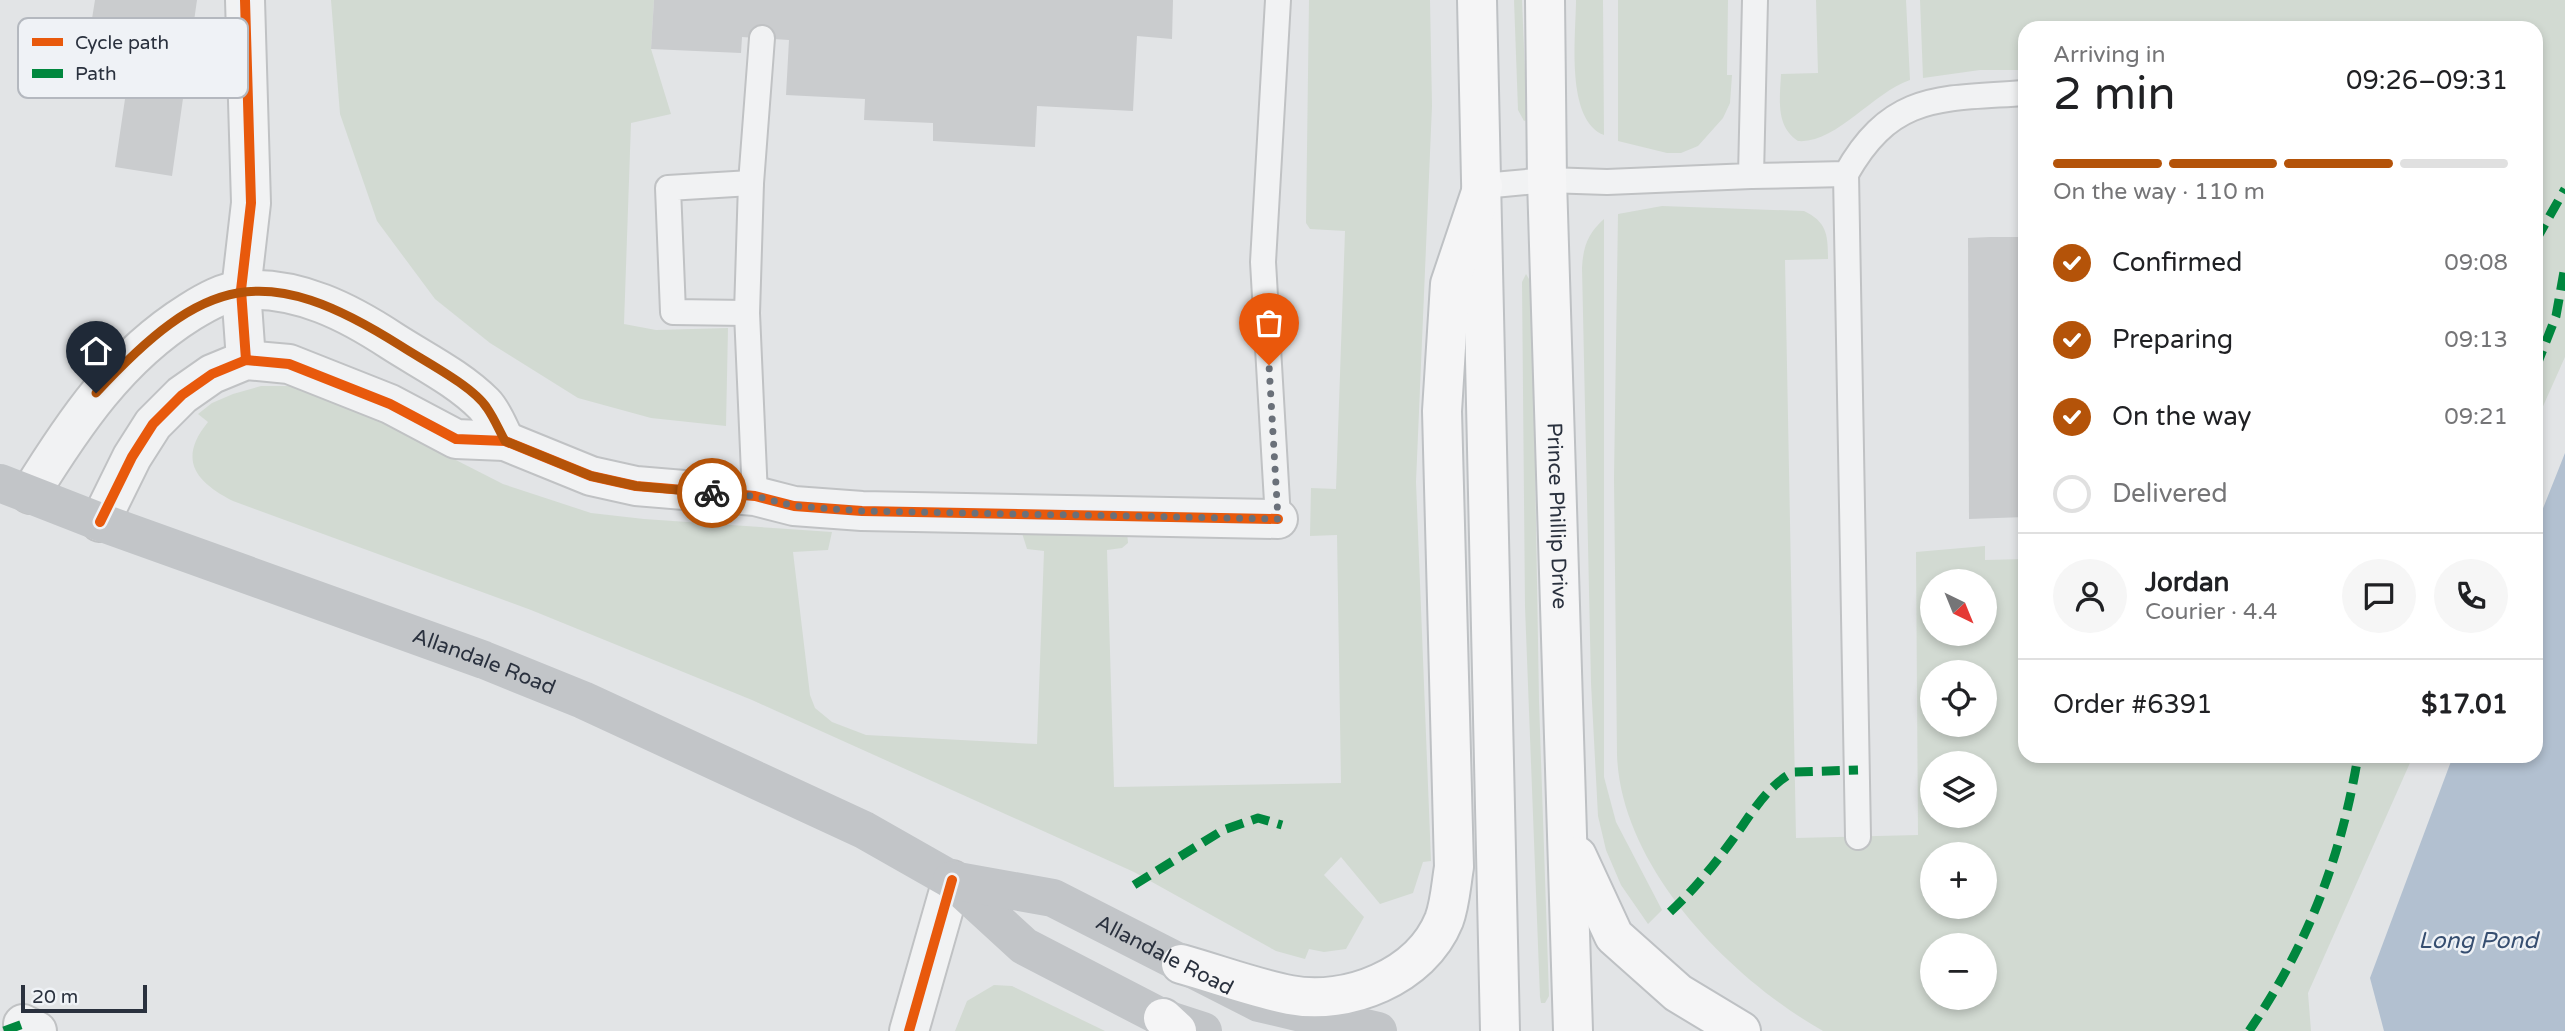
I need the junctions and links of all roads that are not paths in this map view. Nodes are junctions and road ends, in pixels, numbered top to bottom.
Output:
1 (245, 0) edge
2 (1278, 0) edge
3 (1477, 0) edge
4 (1545, 0) edge
5 (1755, 0) edge
6 (246, 18) edge
7 (762, 38) dead end
8 (2018, 94) edge
9 (248, 98) edge
10 (1846, 174) junction
11 (1751, 176) junction
12 (1547, 180) junction
13 (751, 183) junction
14 (1483, 186) junction
15 (241, 290) junction
16 (747, 313) junction
17 (246, 360) junction
18 (505, 441) junction
19 (15, 488) edge
20 (755, 496) junction
21 (1278, 519) joint
22 (100, 522) junction
23 (1569, 835) junction
24 (1858, 837) dead end
25 (952, 880) junction
26 (1181, 964) junction
27 (1170, 1024) edge
28 (909, 1031) edge
29 (1203, 1031) edge
30 (1378, 1031) edge
31 (1500, 1031) edge
32 (1573, 1031) edge
33 (1741, 1031) edge

1 - 6 street
2 - 21 lane
3 - 14 main road
4 - 12 main road, Prince Phillip Drive
5 - 11 lane
7 - 13 lane
8 - 10 lane
9 - 15 street
10 - 11 lane
10 - 24 lane
11 - 12 lane
12 - 14 lane
12 - 23 main road, Prince Phillip Drive
13 - 16 lane
13 - 16 lane
14 - 26 main road
14 - 31 main road
15 - 17 street
15 - 18 street
15 - 19 street
16 - 20 lane
17 - 18 street
17 - 22 street
18 - 20 street
19 - 22 main road, Allandale Road
20 - 21 street
22 - 25 main road, Allandale Road
23 - 32 main road, Prince Phillip Drive
23 - 33 main road
25 - 26 main road, Allandale Road
25 - 27 main road, Allandale Road
25 - 28 street
26 - 30 main road, Allandale Road
27 - 29 main road, Allandale Road

